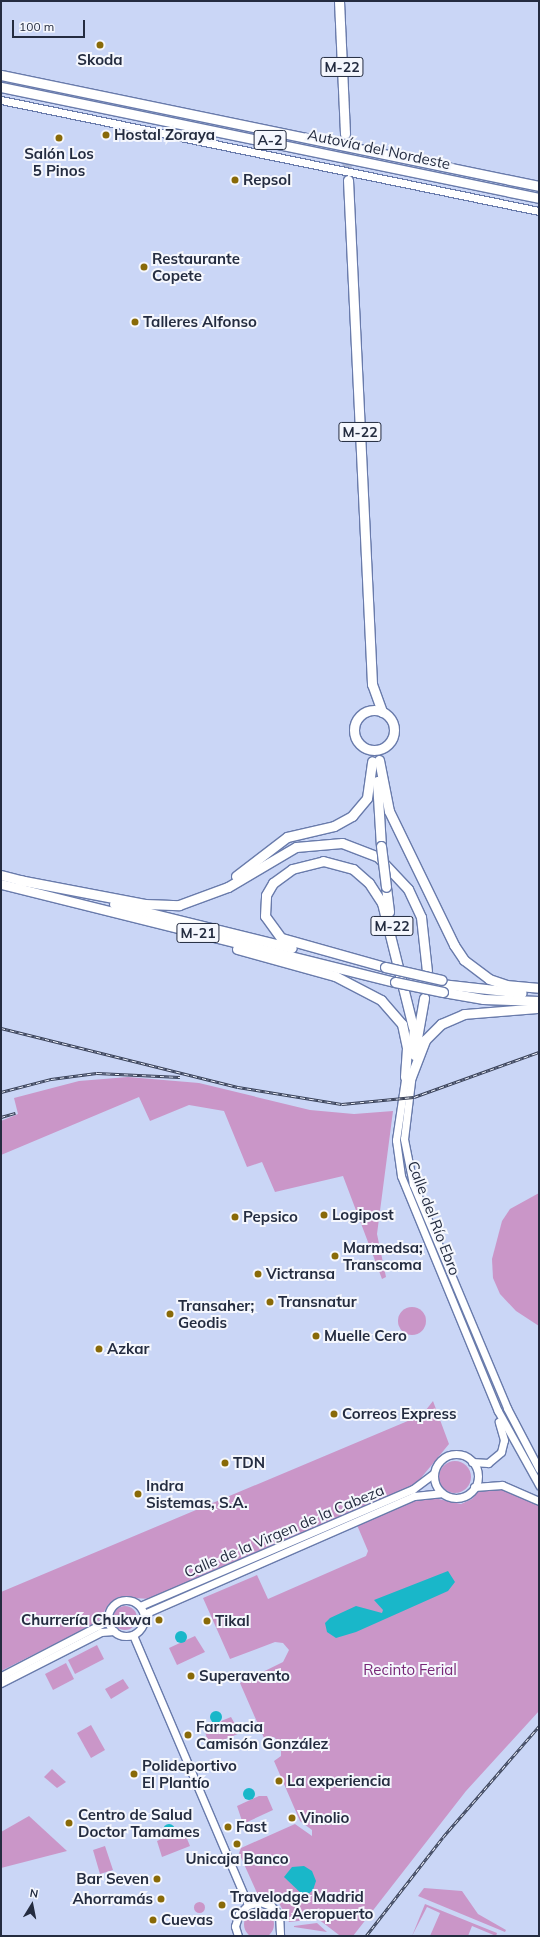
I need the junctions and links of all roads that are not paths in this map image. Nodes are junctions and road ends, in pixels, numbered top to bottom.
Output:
1 (339, 1) edge
2 (1, 75) edge
3 (1, 87) edge
4 (1, 100) edge
5 (345, 134) tunnel mouth
6 (348, 180) tunnel mouth
7 (539, 186) edge
8 (539, 198) edge
9 (539, 211) edge
10 (372, 684) junction
11 (382, 712) junction
12 (364, 714) junction
13 (365, 748) junction
14 (384, 748) junction
15 (375, 761) junction
16 (1, 875) edge
17 (19, 880) junction
18 (1, 884) edge
19 (208, 897) junction
20 (127, 915) junction
21 (398, 965) junction
22 (385, 969) junction
23 (427, 971) dead end
24 (442, 985) junction
25 (539, 988) edge
26 (539, 993) edge
27 (424, 998) dead end
28 (539, 1001) edge
29 (539, 1008) edge
30 (413, 1027) junction
31 (414, 1057) junction
32 (408, 1077) junction
33 (481, 1369) junction
34 (472, 1462) junction
35 (539, 1469) edge
36 (434, 1473) junction
37 (539, 1485) edge
38 (474, 1487) junction
39 (441, 1492) junction
40 (539, 1501) edge
41 (140, 1606) junction
42 (144, 1614) junction
43 (109, 1620) junction
44 (114, 1631) junction
45 (133, 1635) junction
46 (1, 1676) edge
47 (1, 1683) edge
48 (248, 1905) junction
49 (282, 1935) edge
50 (238, 1936) edge

1 - 5 highway, M-22
2 - 7 highway, Autovía del Nordeste / A-2
3 - 8 highway, Autovía del Nordeste / A-2
4 - 9 main road
6 - 10 highway, M-22
10 - 11 highway, M-22
10 - 12 highway, M-22
11 - 12 highway
11 - 14 highway, M-22
12 - 13 highway, M-22
13 - 14 highway
13 - 15 highway, M-22
14 - 15 highway, M-22
15 - 19 highway
15 - 21 highway, M-22, bridge
15 - 25 highway
16 - 17 highway, M-21
17 - 19 highway
17 - 22 highway, M-21
18 - 20 highway, M-21
19 - 23 highway
20 - 24 highway, M-21, bridge
20 - 32 highway
21 - 22 highway
21 - 30 highway, M-22
22 - 24 highway, M-21
24 - 26 highway, M-21
24 - 28 highway, M-21
27 - 31 highway
29 - 32 highway
30 - 31 main road, Calle del Río Ebro
30 - 32 main road, Calle del Río Ebro
31 - 32 main road, Calle del Río Ebro
32 - 33 main road, Calle del Río Ebro
32 - 35 main road, Calle del Río Ebro
33 - 34 main road
33 - 37 main road, Calle del Río Ebro
34 - 36 main road
34 - 38 main road
36 - 39 main road
36 - 41 main road, Calle de la Virgen de la Cabeza
38 - 39 main road
38 - 40 main road
39 - 42 main road, Calle de la Virgen de la Cabeza
41 - 42 main road
41 - 43 main road
42 - 45 main road
43 - 44 main road
43 - 46 main road
44 - 45 main road
44 - 47 main road
45 - 48 main road
48 - 49 main road
48 - 50 main road

